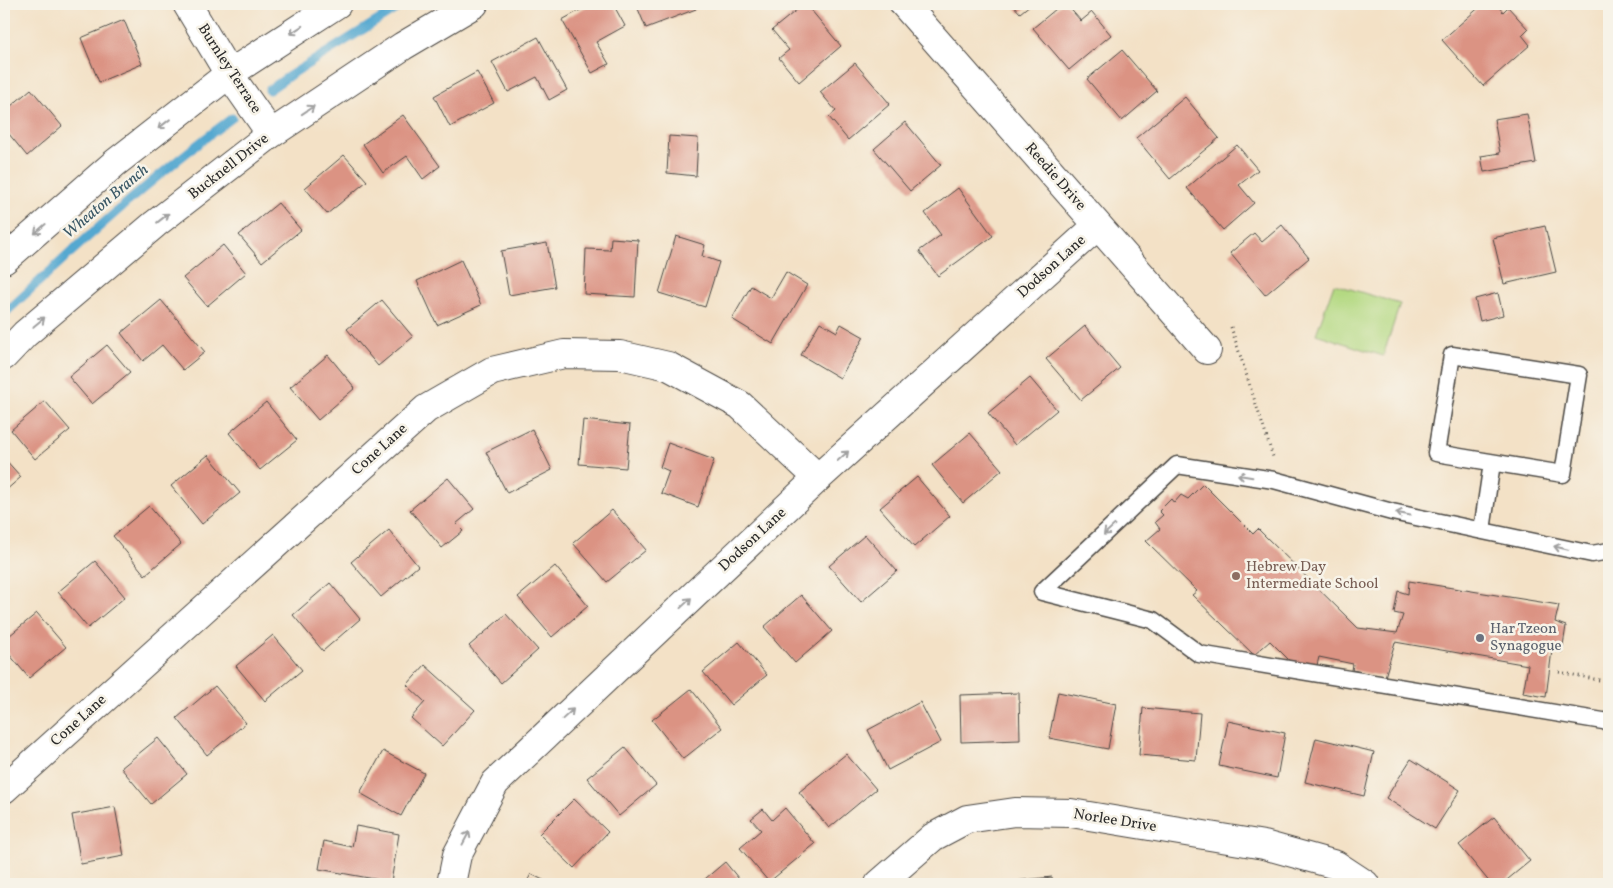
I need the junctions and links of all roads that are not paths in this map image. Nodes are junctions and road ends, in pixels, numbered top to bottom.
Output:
1 (187, 4) edge
2 (337, 4) edge
3 (474, 4) edge
4 (904, 4) edge
5 (229, 74) junction
6 (271, 134) junction
7 (1097, 226) junction
8 (4, 260) edge
9 (1207, 350) dead end
10 (4, 356) edge
11 (1492, 463) junction
12 (818, 478) junction
13 (1482, 530) junction
14 (1609, 551) edge
15 (1609, 722) edge
16 (4, 789) edge
17 (452, 884) edge
18 (879, 884) edge
19 (1364, 884) edge

1 - 5 street, Burnley Terrace
2 -> 5 street
6 -> 3 street, Bucknell Drive
4 - 7 street, Reedie Drive
5 - 6 street, Burnley Terrace
5 -> 8 street
10 -> 6 street, Bucknell Drive
7 - 9 street, Reedie Drive
12 -> 7 street, Dodson Lane
11 - 11 lane
11 - 13 lane
12 - 16 street, Cone Lane
17 -> 12 street, Dodson Lane
14 -> 13 lane
13 -> 15 lane
18 - 19 street, Norlee Drive

